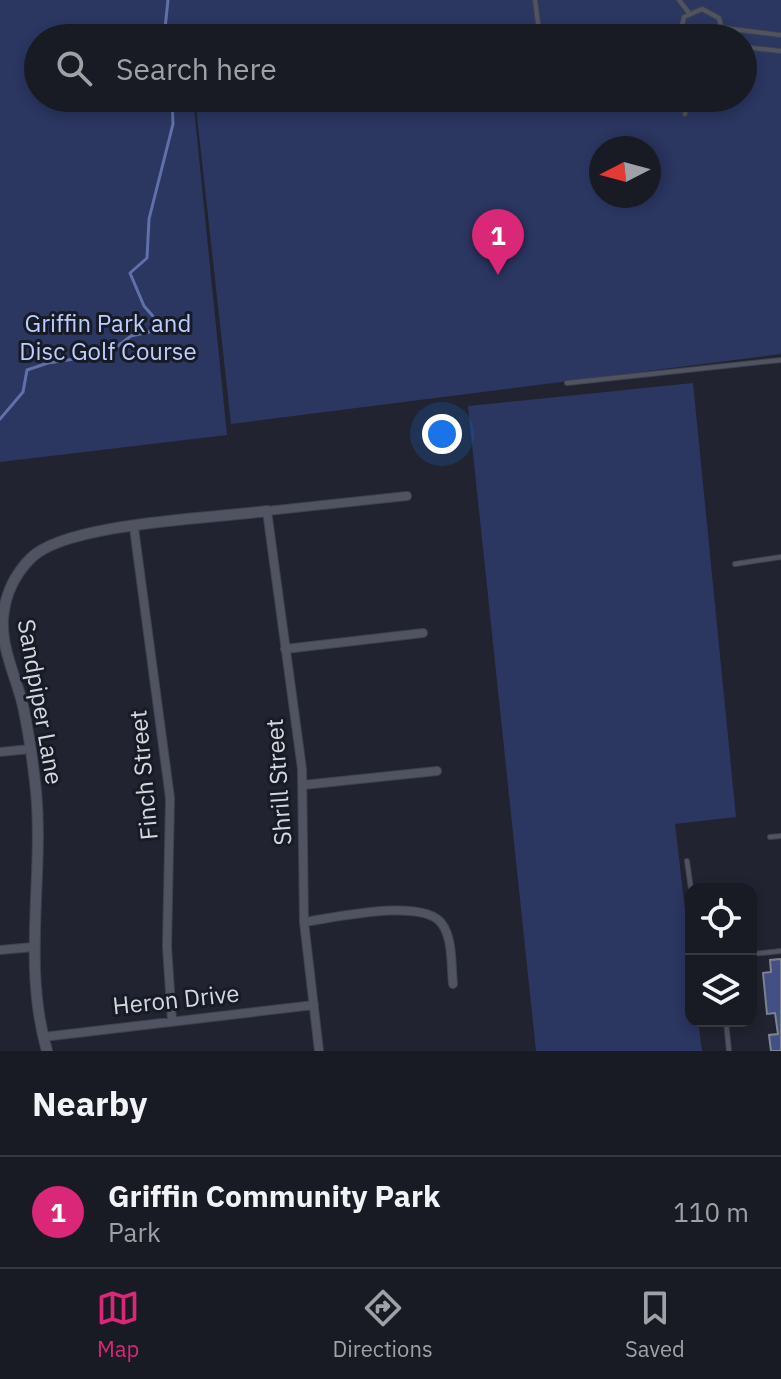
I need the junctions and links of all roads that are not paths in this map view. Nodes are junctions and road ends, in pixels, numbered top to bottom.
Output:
1 (535, 0) edge
2 (679, 0) edge
3 (689, 13) junction
4 (538, 24) edge
5 (680, 24) edge
6 (722, 24) edge
7 (757, 32) edge
8 (781, 35) edge
9 (757, 48) edge
10 (781, 51) edge
11 (781, 360) edge
12 (567, 383) dead end
13 (407, 496) dead end
14 (267, 511) junction
15 (134, 528) junction
16 (781, 557) edge
17 (735, 564) dead end
18 (423, 633) dead end
19 (285, 649) junction
20 (30, 749) junction
21 (0, 752) edge
22 (437, 771) dead end
23 (303, 785) junction
24 (781, 836) edge
25 (770, 837) dead end
26 (687, 861) dead end
27 (690, 883) edge
28 (304, 922) junction
29 (33, 947) junction
30 (0, 950) edge
31 (781, 951) edge
32 (757, 953) edge
33 (453, 984) dead end
34 (314, 1005) junction
35 (172, 1021) junction
36 (727, 1027) edge
37 (43, 1037) junction
38 (47, 1051) edge
39 (319, 1051) edge
40 (729, 1051) edge

1 - 4 lane
2 - 3 lane
3 - 5 lane
3 - 6 lane
7 - 8 lane
9 - 10 lane
11 - 12 lane
13 - 14 street, Sandpiper Lane
14 - 15 street, Sandpiper Lane
14 - 19 street, Shrill Street
15 - 20 street, Sandpiper Lane
15 - 35 street, Finch Street
16 - 17 lane
18 - 19 street
19 - 23 street, Shrill Street
20 - 21 street
20 - 29 street, Sandpiper Lane
22 - 23 street
23 - 28 street, Shrill Street
24 - 25 lane
26 - 27 lane
28 - 33 street
28 - 34 street, Shrill Street
29 - 30 street
29 - 37 street, Sandpiper Lane
31 - 32 lane
34 - 35 street, Heron Drive
34 - 39 street, Shrill Street
35 - 37 street, Heron Drive
36 - 40 lane
37 - 38 street, Sandpiper Lane

